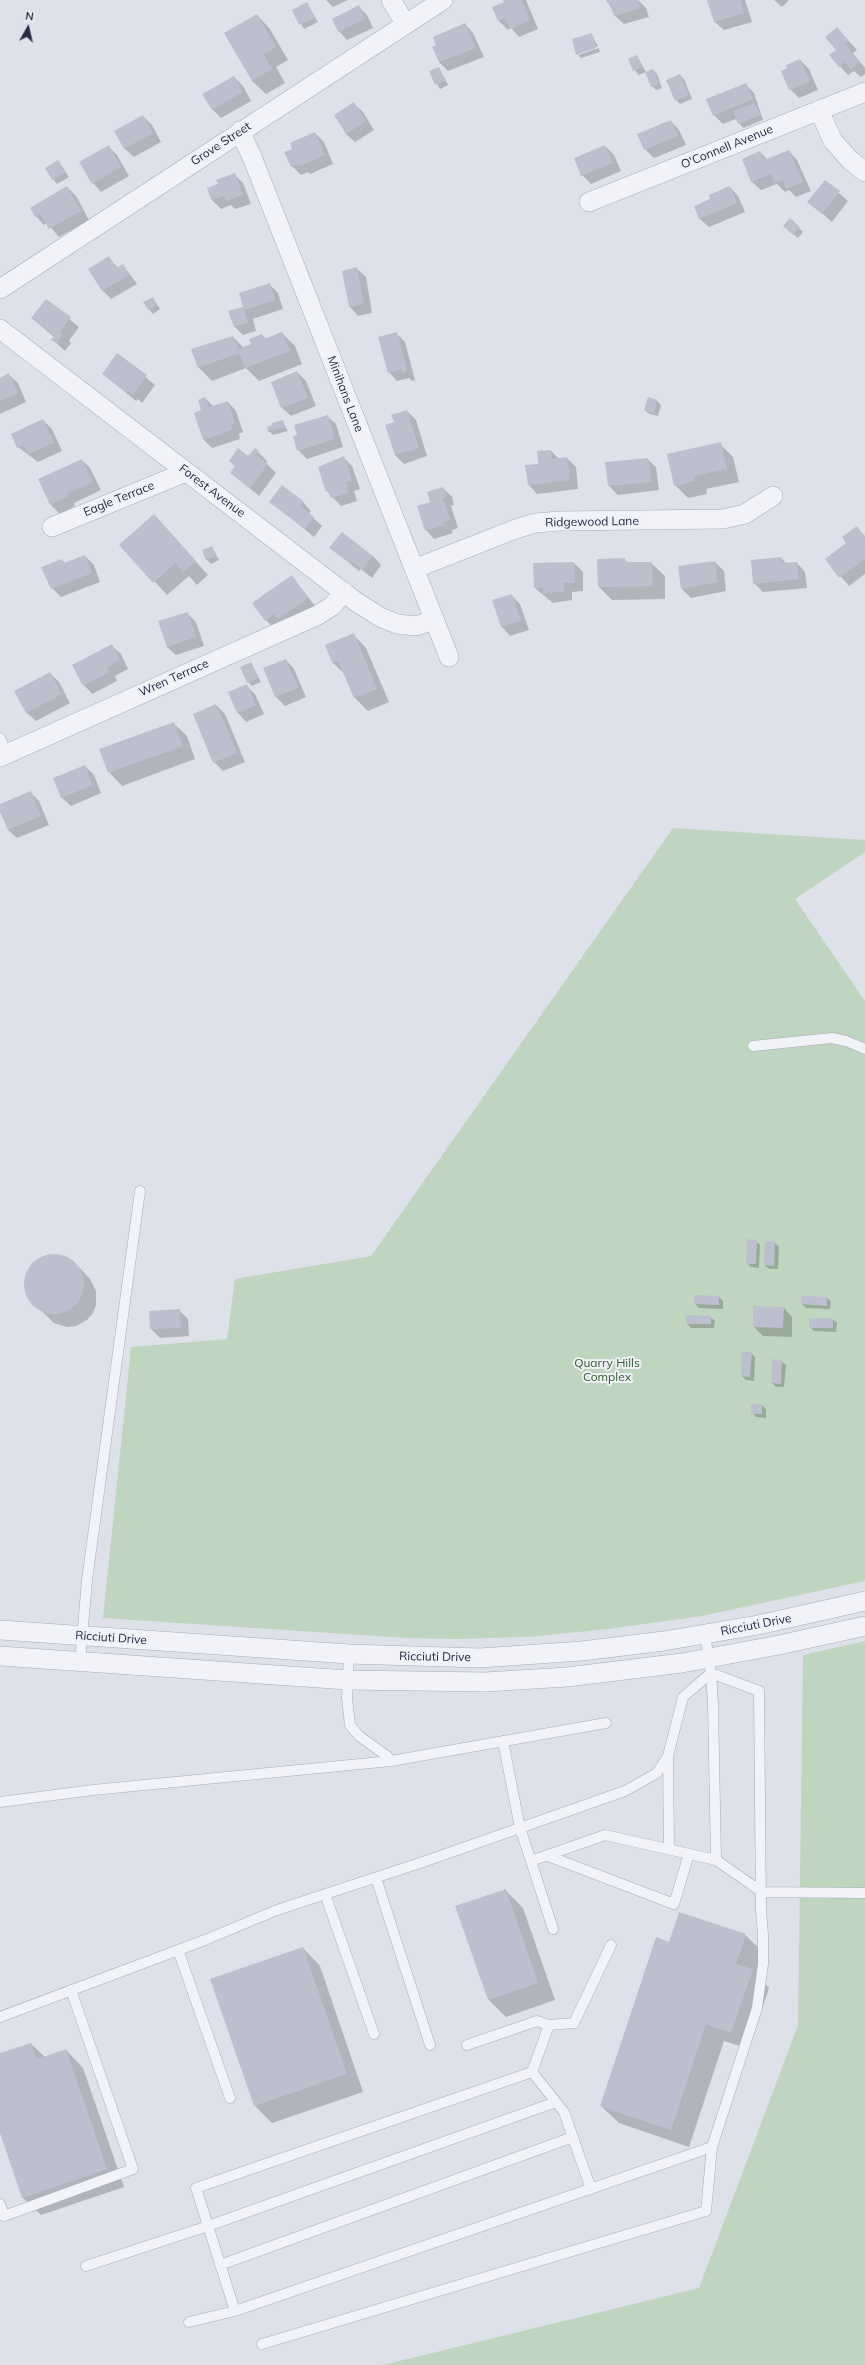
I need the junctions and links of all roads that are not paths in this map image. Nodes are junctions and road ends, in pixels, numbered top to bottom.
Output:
1 (391, 0) edge
2 (443, 0) edge
3 (405, 23) junction
4 (865, 92) edge
5 (818, 110) junction
6 (240, 132) junction
7 (865, 172) edge
8 (589, 202) dead end
9 (0, 289) edge
10 (2, 336) edge
11 (186, 472) junction
12 (773, 496) dead end
13 (52, 527) dead end
14 (414, 569) junction
15 (344, 592) junction
16 (434, 620) junction
17 (449, 657) dead end
18 (2, 750) edge
19 (753, 1046) dead end
20 (865, 1049) edge
21 (140, 1191) dead end
22 (865, 1601) edge
23 (865, 1626) edge
24 (0, 1630) edge
25 (705, 1634) junction
26 (82, 1636) junction
27 (349, 1654) junction
28 (0, 1656) edge
29 (80, 1662) junction
30 (710, 1666) junction
31 (348, 1680) junction
32 (606, 1723) dead end
33 (503, 1741) junction
34 (668, 1756) junction
35 (391, 1761) junction
36 (0, 1802) edge
37 (520, 1828) junction
38 (669, 1849) junction
39 (689, 1854) junction
40 (548, 1856) junction
41 (716, 1860) junction
42 (530, 1861) junction
43 (376, 1878) junction
44 (762, 1892) junction
45 (865, 1893) edge
46 (325, 1894) junction
47 (553, 1929) dead end
48 (611, 1945) dead end
49 (178, 1950) junction
50 (71, 1990) junction
51 (0, 2017) edge
52 (549, 2025) junction
53 (374, 2034) dead end
54 (430, 2045) dead end
55 (467, 2045) dead end
56 (532, 2072) junction
57 (230, 2098) dead end
58 (556, 2102) junction
59 (573, 2137) junction
60 (712, 2147) junction
61 (591, 2189) junction
62 (0, 2204) edge
63 (208, 2226) junction
64 (220, 2265) junction
65 (86, 2266) dead end
66 (235, 2311) junction
67 (189, 2322) dead end
68 (262, 2344) dead end

1 - 3 street
2 - 3 street, Grove Street
3 - 6 street, Grove Street
4 - 5 street, O'Connell Avenue
5 - 7 street
5 - 8 street, O'Connell Avenue
6 - 9 street, Grove Street
6 - 14 street, Minihans Lane
10 - 11 street, Forest Avenue
11 - 13 street, Eagle Terrace
11 - 15 street, Forest Avenue
12 - 14 street, Ridgewood Lane
14 - 16 street, Minihans Lane
15 - 16 street, Forest Avenue
15 - 18 street, Wren Terrace
16 - 17 street, Minihans Lane
19 - 20 lane
21 - 26 lane
22 - 25 street, Ricciuti Drive
23 - 30 street, Ricciuti Drive
24 - 26 street, Ricciuti Drive
25 - 27 street, Ricciuti Drive
25 - 30 lane
26 - 27 street, Ricciuti Drive
26 - 29 lane
27 - 31 lane
28 - 29 street, Ricciuti Drive
29 - 31 street, Ricciuti Drive
30 - 31 street, Ricciuti Drive
30 - 34 lane
30 - 41 lane
30 - 44 lane
31 - 35 lane
32 - 33 lane
33 - 35 lane
33 - 37 lane
34 - 37 lane
34 - 38 lane
35 - 36 lane
37 - 42 lane
37 - 43 lane
38 - 39 lane
38 - 40 lane
39 - 40 lane
39 - 41 lane
40 - 42 lane
41 - 44 lane
42 - 47 lane
43 - 46 lane
43 - 54 lane
44 - 45 lane
44 - 60 lane
46 - 49 lane
46 - 53 lane
48 - 52 lane
49 - 50 lane
49 - 57 lane
50 - 51 lane
50 - 62 lane
52 - 55 lane
52 - 56 lane
56 - 58 lane
56 - 63 lane
58 - 59 lane
58 - 63 lane
59 - 61 lane
59 - 64 lane
60 - 61 lane
60 - 68 lane
61 - 66 lane
63 - 64 lane
63 - 65 lane
64 - 66 lane
66 - 67 lane

